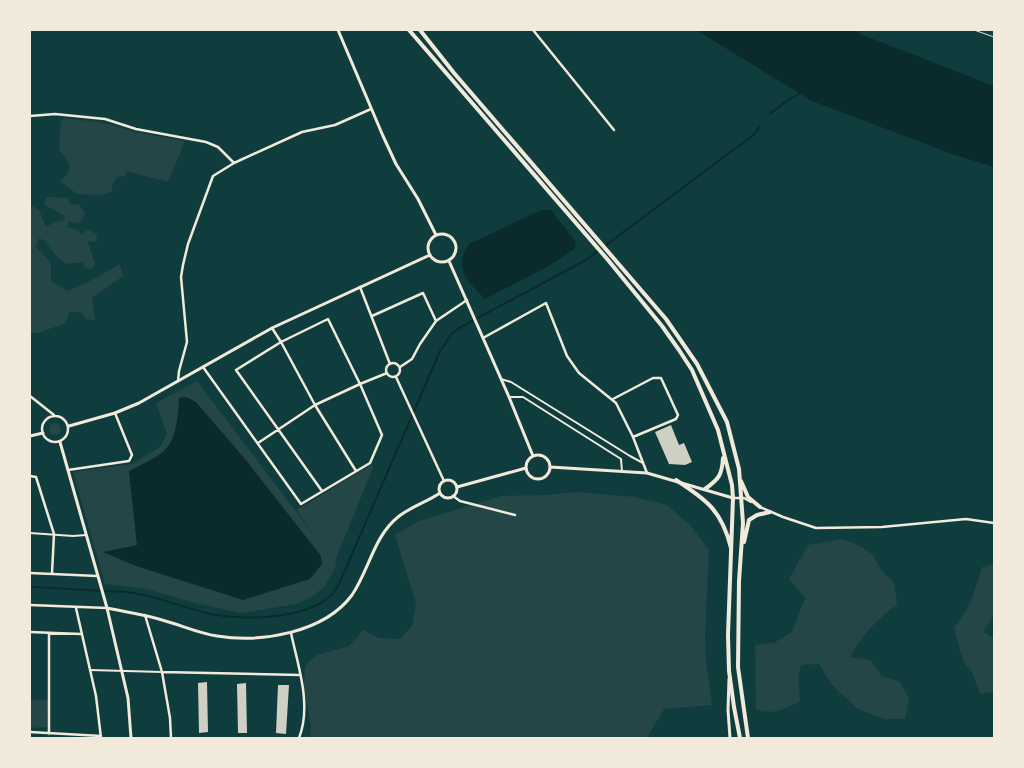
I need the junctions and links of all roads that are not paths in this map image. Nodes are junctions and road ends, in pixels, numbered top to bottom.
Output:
1 (338, 30) edge
2 (409, 30) edge
3 (420, 30) edge
4 (533, 30) edge
5 (371, 109) junction
6 (30, 116) edge
7 (614, 130) dead end
8 (234, 163) junction
9 (436, 235) junction
10 (430, 255) junction
11 (449, 261) junction
12 (360, 287) junction
13 (467, 300) junction
14 (372, 316) junction
15 (436, 321) junction
16 (272, 328) junction
17 (483, 338) junction
18 (281, 342) junction
19 (390, 364) junction
20 (203, 367) junction
21 (400, 368) junction
22 (387, 373) junction
23 (396, 377) junction
24 (501, 379) junction
25 (178, 382) junction
26 (360, 384) junction
27 (30, 396) edge
28 (509, 397) junction
29 (613, 399) junction
30 (315, 405) junction
31 (116, 413) junction
32 (54, 415) junction
33 (69, 426) junction
34 (278, 430) junction
35 (43, 434) junction
36 (30, 436) edge
37 (633, 437) junction
38 (60, 442) junction
39 (258, 443) junction
40 (724, 453) junction
41 (533, 456) junction
42 (643, 463) junction
43 (550, 467) junction
44 (526, 468) junction
45 (68, 470) junction
46 (356, 471) junction
47 (622, 471) junction
48 (647, 472) junction
49 (30, 476) edge
50 (676, 480) junction
51 (740, 480) junction
52 (444, 481) junction
53 (456, 487) junction
54 (705, 489) junction
55 (322, 491) junction
56 (440, 493) junction
57 (453, 496) junction
58 (734, 498) junction
59 (741, 498) junction
60 (760, 507) junction
61 (770, 512) junction
62 (515, 515) dead end
63 (994, 523) edge
64 (30, 533) edge
65 (54, 534) junction
66 (86, 535) junction
67 (741, 549) junction
68 (732, 553) junction
69 (30, 573) edge
70 (52, 574) junction
71 (98, 578) junction
72 (30, 606) edge
73 (76, 608) junction
74 (106, 608) junction
75 (145, 615) junction
76 (30, 632) edge
77 (49, 633) junction
78 (292, 633) junction
79 (81, 634) junction
80 (122, 669) junction
81 (90, 670) junction
82 (729, 671) junction
83 (162, 672) junction
84 (300, 675) junction
85 (30, 732) edge
86 (49, 734) junction
87 (101, 737) edge
88 (748, 737) edge
89 (131, 738) edge
90 (171, 738) edge
91 (299, 738) edge
92 (730, 738) edge
93 (740, 738) edge

1 - 5 street
2 - 40 main road
3 - 51 main road
4 - 7 street
5 - 8 street
5 - 9 street
6 - 8 street
8 - 25 street
9 - 10 street
9 - 11 street
10 - 11 street
10 - 12 street
11 - 13 street
12 - 14 street
12 - 16 street
13 - 15 street
13 - 17 street
14 - 15 street
14 - 19 street
15 - 21 street
16 - 18 street
16 - 20 street
17 - 24 street
17 - 29 street
18 - 26 street
18 - 30 street
18 - 34 street
19 - 21 street
19 - 22 street
20 - 25 street
20 - 39 street
21 - 23 street
22 - 23 street
22 - 26 street
23 - 52 street
24 - 28 street
24 - 42 street
25 - 31 street
26 - 30 street
26 - 46 street
27 - 32 street
28 - 41 street
28 - 47 street
29 - 37 street
29 - 37 street
30 - 34 street
30 - 46 street
31 - 33 street
31 - 45 street
32 - 33 street
32 - 35 street
33 - 38 street
34 - 39 street
34 - 55 street
35 - 36 street
35 - 38 street
37 - 42 street
38 - 45 street
39 - 55 street
40 - 54 main road
40 - 58 main road
41 - 43 street
41 - 44 street
42 - 48 street
43 - 44 street
43 - 47 street
44 - 53 street
45 - 66 street
46 - 55 street
47 - 48 street
48 - 50 street
49 - 65 street
50 - 54 street
50 - 68 main road
51 - 59 main road
51 - 60 main road
52 - 53 street
52 - 56 street
53 - 57 street
54 - 58 street
56 - 57 street
56 - 78 street
57 - 62 street
58 - 59 street
58 - 68 main road
59 - 60 street
59 - 67 main road
60 - 61 street
61 - 63 street
61 - 67 main road
64 - 65 street
65 - 66 street
65 - 70 street
66 - 71 street
67 - 88 main road
68 - 82 main road
69 - 70 street
70 - 71 street
71 - 74 street
72 - 73 street
73 - 74 street
73 - 79 street
74 - 75 street
74 - 80 street
75 - 78 street
75 - 83 street
76 - 77 street
77 - 79 street
77 - 86 street
78 - 84 street
79 - 81 street
80 - 81 street
80 - 83 street
80 - 89 street
81 - 87 street
82 - 92 street
82 - 93 main road
83 - 84 street
83 - 90 street
84 - 91 street
85 - 86 street
86 - 87 street

